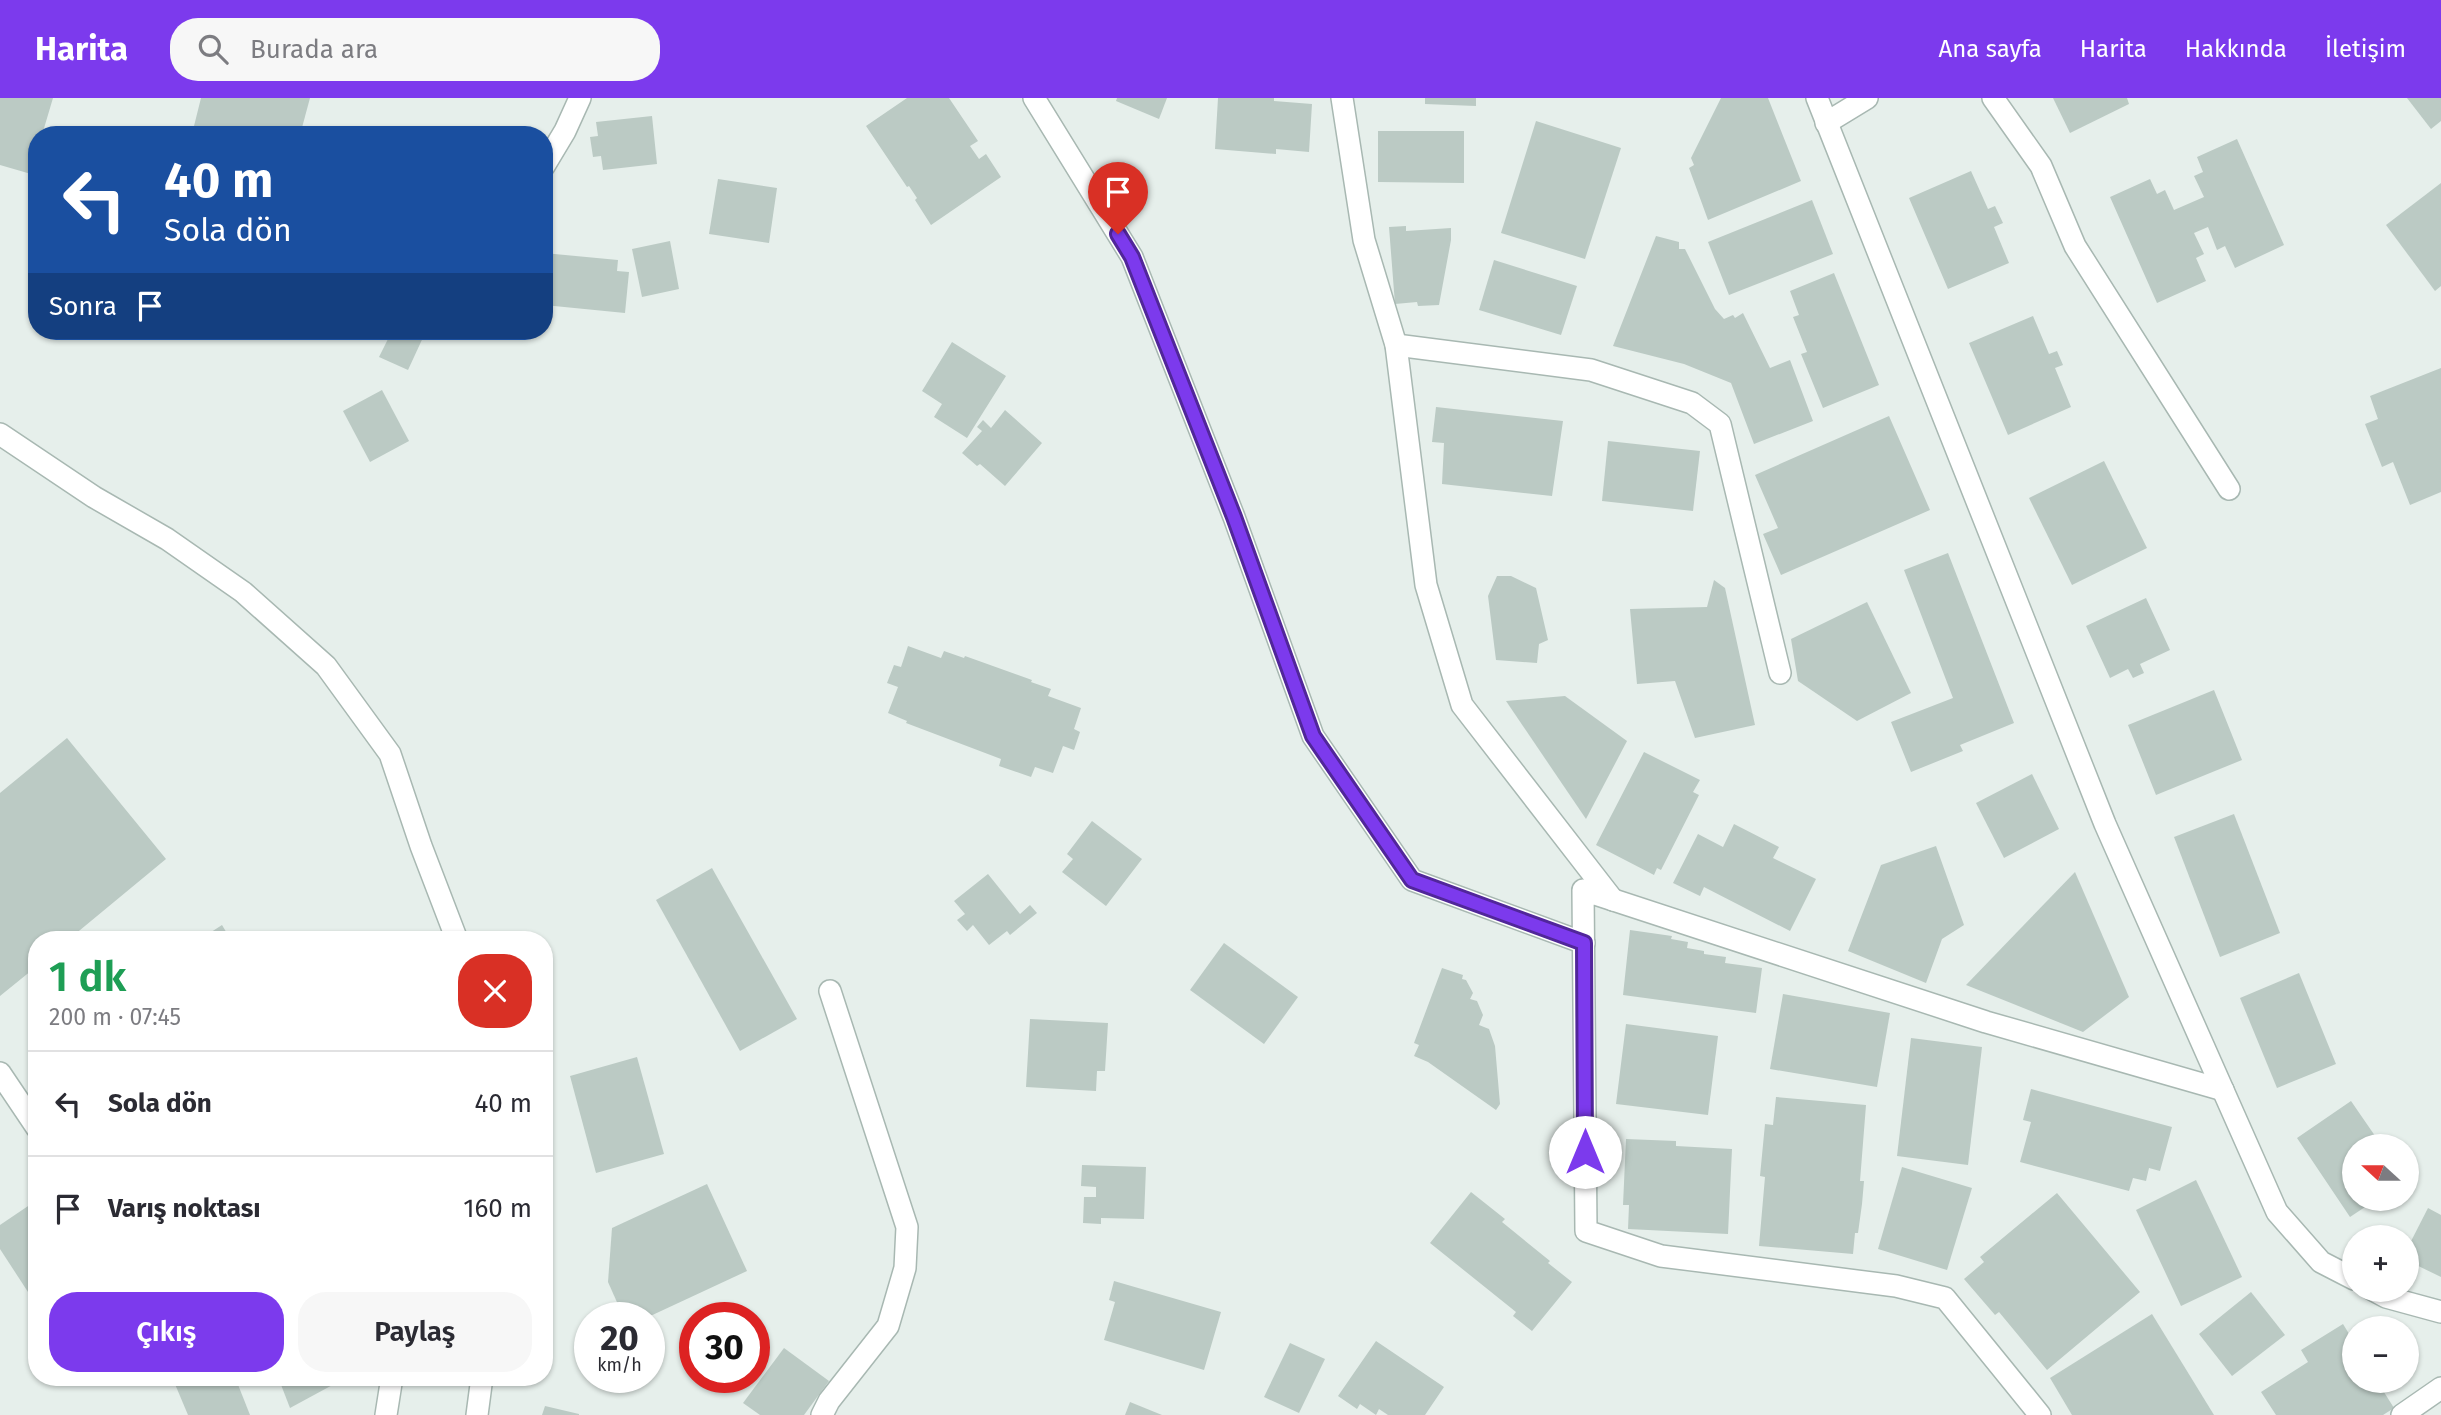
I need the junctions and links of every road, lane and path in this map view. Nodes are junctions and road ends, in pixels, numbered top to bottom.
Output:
1 (580, 98) edge
2 (1034, 98) edge
3 (1342, 98) edge
4 (1816, 98) edge
5 (1867, 98) edge
6 (1993, 98) edge
7 (1826, 123) junction
8 (553, 151) edge
9 (1396, 345) junction
10 (0, 434) edge
11 (2228, 489) dead end
12 (1780, 673) dead end
13 (1613, 900) junction
14 (454, 931) edge
15 (1584, 943) junction
16 (830, 991) dead end
17 (0, 1073) edge
18 (2223, 1090) junction
19 (28, 1115) edge
20 (2342, 1273) edge
21 (2404, 1302) edge
22 (2441, 1312) edge
23 (391, 1386) edge
24 (481, 1386) edge
25 (2441, 1388) edge
26 (386, 1415) edge
27 (477, 1415) edge
28 (822, 1415) edge
29 (2040, 1415) edge
30 (2402, 1415) edge

1 - 8 street
2 - 15 street
3 - 9 street
4 - 7 street
5 - 7 street
6 - 11 street
7 - 18 street
9 - 12 street
9 - 13 street
10 - 14 street
13 - 15 street
13 - 18 street
15 - 29 street
16 - 28 street
17 - 19 street
18 - 20 street
21 - 22 street
23 - 26 street
24 - 27 street
25 - 30 street

